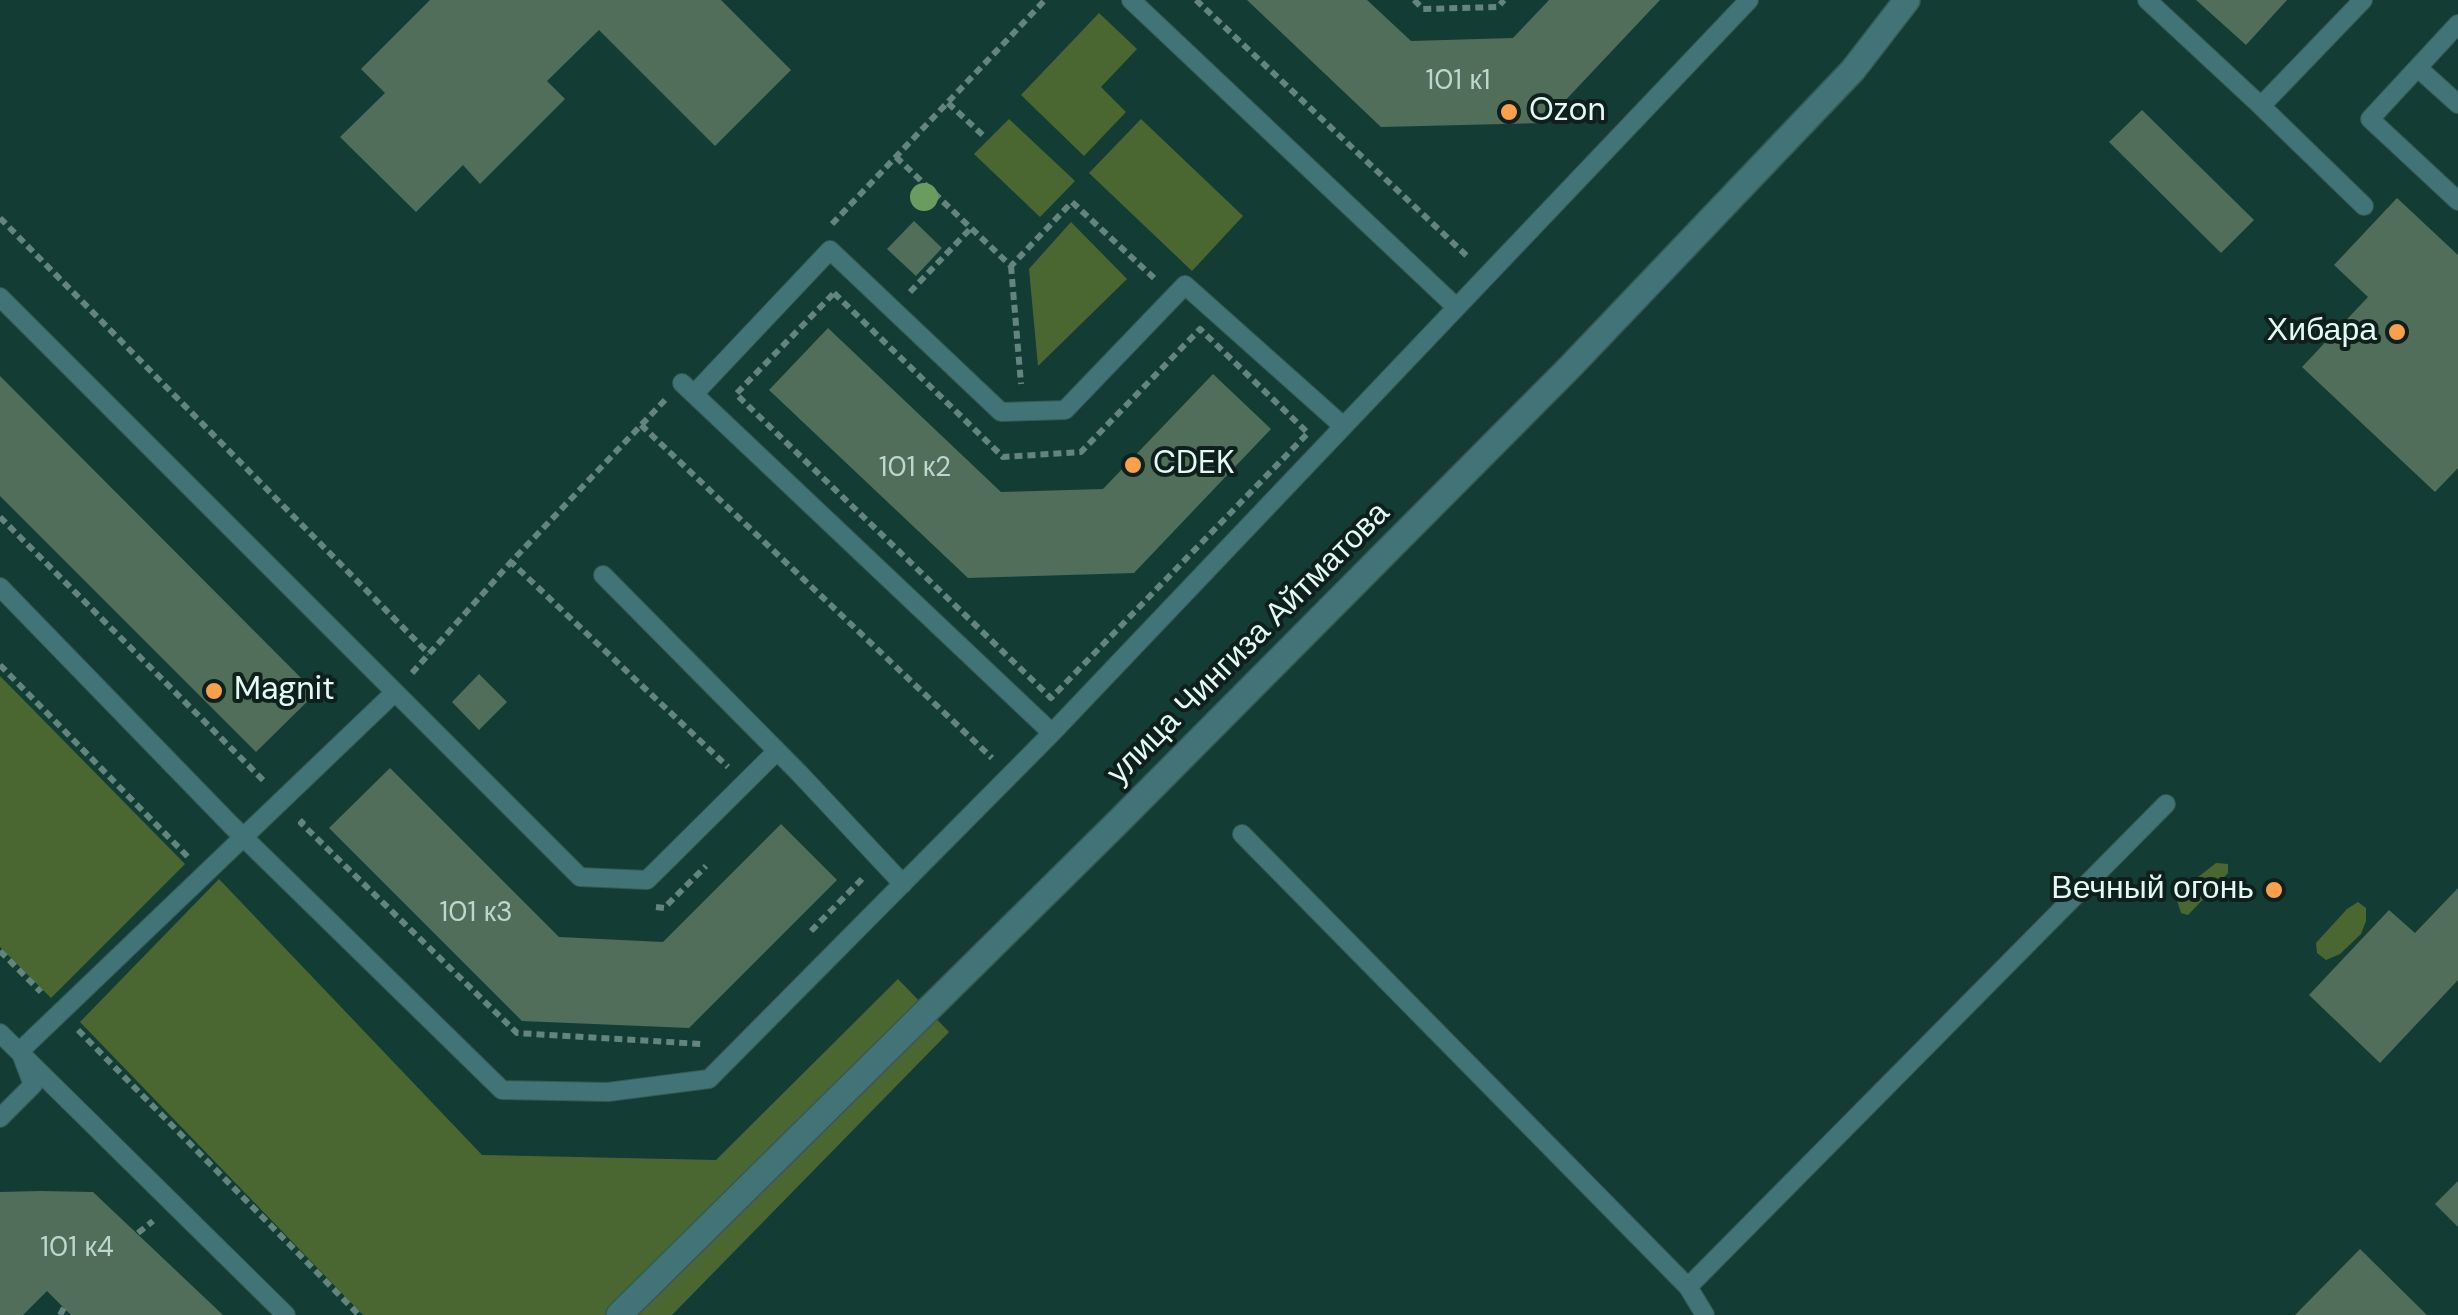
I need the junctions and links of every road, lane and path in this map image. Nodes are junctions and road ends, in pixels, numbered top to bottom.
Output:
1 (1131, 0) edge
2 (1196, 0) edge
3 (1414, 0) edge
4 (1504, 0) edge
5 (1748, 0) edge
6 (1907, 0) edge
7 (2147, 0) edge
8 (2363, 0) edge
9 (2458, 24) edge
10 (2418, 68) junction
11 (948, 102) dead end
12 (2458, 104) edge
13 (2261, 106) junction
14 (986, 138) dead end
15 (896, 157) dead end
16 (2454, 189) edge
17 (2364, 206) dead end
18 (0, 218) edge
19 (971, 228) junction
20 (1470, 260) dead end
21 (1011, 266) junction
22 (0, 297) edge
23 (1173, 297) junction
24 (1456, 307) junction
25 (894, 310) junction
26 (1023, 411) junction
27 (641, 425) dead end
28 (1343, 426) junction
29 (1003, 456) joint
30 (607, 461) dead end
31 (0, 517) edge
32 (511, 562) junction
33 (603, 574) dead end
34 (0, 587) edge
35 (429, 654) junction
36 (0, 666) edge
37 (395, 692) junction
38 (1052, 733) junction
39 (777, 751) junction
40 (993, 758) dead end
41 (279, 770) dead end
42 (744, 783) junction
43 (2166, 804) dead end
44 (314, 810) dead end
45 (1242, 834) dead end
46 (244, 836) junction
47 (194, 864) dead end
48 (903, 884) junction
49 (0, 950) edge
50 (61, 1013) junction
51 (0, 1033) edge
52 (699, 1046) dead end
53 (20, 1052) junction
54 (0, 1118) edge
55 (1688, 1287) junction
56 (286, 1315) edge
57 (359, 1315) edge
58 (619, 1315) edge
59 (1704, 1315) edge

1 - 24 lane
2 - 20 path
3 - 4 path
5 - 24 lane
6 - 58 street, улица Чингиза Айтматова
7 - 13 lane
8 - 13 lane
9 - 10 lane
10 - 12 lane
10 - 16 lane
11 - 14 path
13 - 17 lane
15 - 19 path
18 - 35 path
19 - 21 path
19 - 25 path
21 - 23 path
21 - 26 path
22 - 37 lane
23 - 26 lane
23 - 28 lane
24 - 28 lane
25 - 26 lane
25 - 38 lane
27 - 40 path
28 - 38 lane
29 - 29 path
30 - 32 path
31 - 41 path
32 - 35 path
32 - 42 path
33 - 39 lane
34 - 46 lane
35 - 37 path
36 - 47 path
37 - 42 lane
37 - 46 lane
38 - 48 lane
39 - 42 lane
39 - 48 lane
43 - 55 lane
44 - 52 path
45 - 55 lane
46 - 48 lane
46 - 50 lane
49 - 50 path
50 - 53 lane
50 - 57 path
51 - 53 lane
53 - 54 lane
53 - 56 lane
55 - 59 lane

